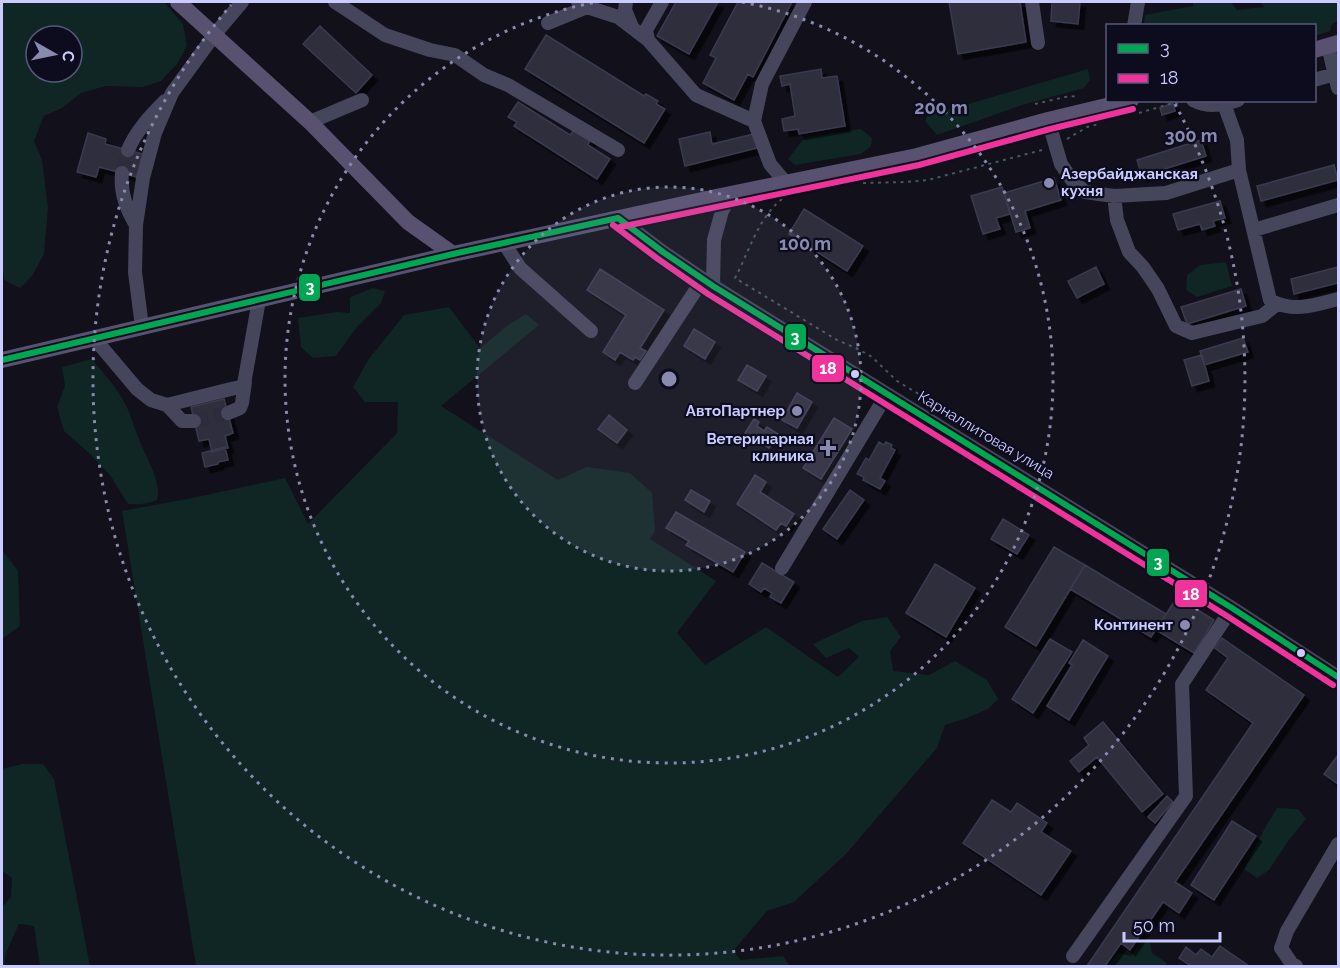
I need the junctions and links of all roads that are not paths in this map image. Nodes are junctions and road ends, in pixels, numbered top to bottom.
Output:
1 (178, 2) edge
2 (242, 2) edge
3 (335, 2) edge
4 (626, 2) edge
5 (662, 2) edge
6 (805, 2) edge
7 (1032, 2) edge
8 (1138, 2) edge
9 (583, 4) edge
10 (548, 23) dead end
11 (1134, 24) edge
12 (632, 27) junction
13 (214, 34) junction
14 (648, 40) junction
15 (1038, 43) dead end
16 (1327, 46) edge
17 (1316, 80) edge
18 (1337, 81) edge
19 (172, 93) junction
20 (362, 100) dead end
21 (1231, 102) edge
22 (1199, 103) edge
23 (1128, 104) edge
24 (1048, 120) junction
25 (754, 121) junction
26 (310, 122) junction
27 (128, 150) tunnel mouth
28 (618, 150) dead end
29 (1239, 170) junction
30 (122, 173) tunnel mouth
31 (787, 189) junction
32 (732, 194) junction
33 (1114, 196) junction
34 (1338, 205) edge
35 (618, 218) junction
36 (136, 225) junction
37 (1254, 230) junction
38 (504, 243) junction
39 (453, 254) junction
40 (708, 282) junction
41 (1338, 298) edge
42 (259, 300) junction
43 (1276, 304) junction
44 (142, 327) junction
45 (591, 331) dead end
46 (94, 338) junction
47 (2, 360) edge
48 (245, 382) junction
49 (635, 383) dead end
50 (887, 394) junction
51 (167, 405) junction
52 (228, 413) tunnel mouth
53 (194, 421) tunnel mouth
54 (782, 568) dead end
55 (1232, 608) junction
56 (1338, 677) edge
57 (1338, 844) edge
58 (1073, 956) dead end
59 (1296, 966) edge

1 - 13 main road
2 - 13 street
3 - 28 street
4 - 12 street
5 - 14 street
6 - 25 street
7 - 15 street
8 - 11 street
9 - 10 street
9 - 12 street
12 - 14 street
13 - 19 street
13 - 26 main road
14 - 25 street
16 - 18 street
17 - 18 street
19 - 27 street
19 - 36 street
20 - 26 street
21 - 22 street
21 - 29 street
23 - 24 main road
24 - 31 main road
24 - 33 street
25 - 31 street
26 - 39 main road
29 - 33 street
29 - 37 street
30 - 36 street
31 - 32 main road
32 - 35 main road
32 - 40 street
33 - 43 street
34 - 37 street
35 - 38 main road
35 - 40 street, Карналлитовая улица
36 - 44 street
37 - 43 street
38 - 39 main road
38 - 45 street
39 - 42 main road
40 - 49 street
40 - 50 street, Карналлитовая улица
41 - 43 street
42 - 44 main road
42 - 48 street
44 - 46 main road
46 - 47 main road
46 - 51 street
48 - 51 street
48 - 52 street
50 - 54 street
50 - 55 street, Карналлитовая улица
51 - 53 street
55 - 56 street, Карналлитовая улица
55 - 58 street
57 - 59 street

